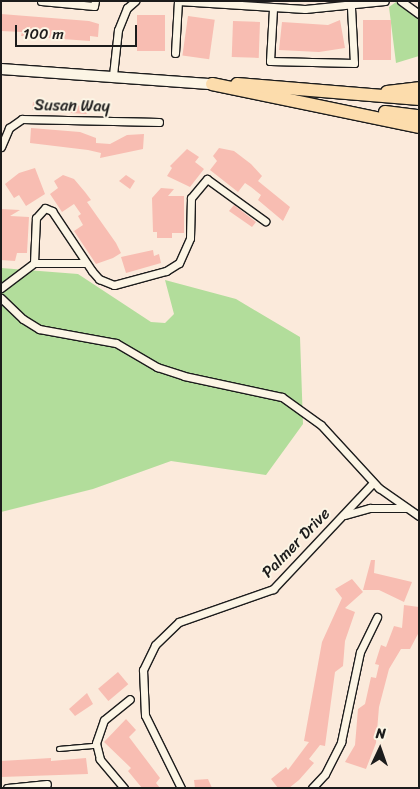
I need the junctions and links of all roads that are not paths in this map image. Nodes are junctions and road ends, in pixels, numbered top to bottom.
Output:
1 (41, 1) edge
2 (136, 1) edge
3 (178, 1) edge
4 (385, 1) edge
5 (401, 1) edge
6 (94, 4) edge
7 (260, 4) edge
8 (351, 7) junction
9 (273, 9) junction
10 (419, 14) edge
11 (175, 53) dead end
12 (1, 69) edge
13 (114, 75) junction
14 (212, 84) junction
15 (419, 88) edge
16 (343, 92) junction
17 (419, 99) edge
18 (296, 101) junction
19 (419, 116) edge
20 (159, 122) dead end
21 (419, 127) edge
22 (1, 147) edge
23 (265, 221) dead end
24 (34, 263) junction
25 (86, 263) junction
26 (1, 288) edge
27 (1, 298) edge
28 (373, 483) junction
29 (406, 508) junction
30 (342, 516) junction
31 (419, 516) edge
32 (377, 617) dead end
33 (130, 699) dead end
34 (97, 746) junction
35 (59, 749) dead end
36 (47, 784) dead end
37 (34, 787) edge
38 (6, 788) edge
39 (124, 788) edge
40 (181, 788) edge
41 (312, 788) edge

1 - 6 street
2 - 13 street
3 - 7 street
3 - 11 street
4 - 8 street
5 - 10 street
7 - 9 street
8 - 9 street
8 - 9 street
12 - 13 main road
13 - 14 main road
14 - 16 highway
14 - 18 highway
15 - 16 highway
16 - 17 highway
18 - 19 highway
18 - 21 highway
20 - 22 street, Susan Way
23 - 25 street
24 - 25 street
24 - 25 street
24 - 26 street
27 - 28 street
28 - 29 street
28 - 30 street, Palmer Drive
29 - 30 street
29 - 31 street
30 - 40 street, Palmer Drive
32 - 41 street
33 - 34 street
34 - 35 lane
34 - 39 street
36 - 37 street
37 - 38 street

